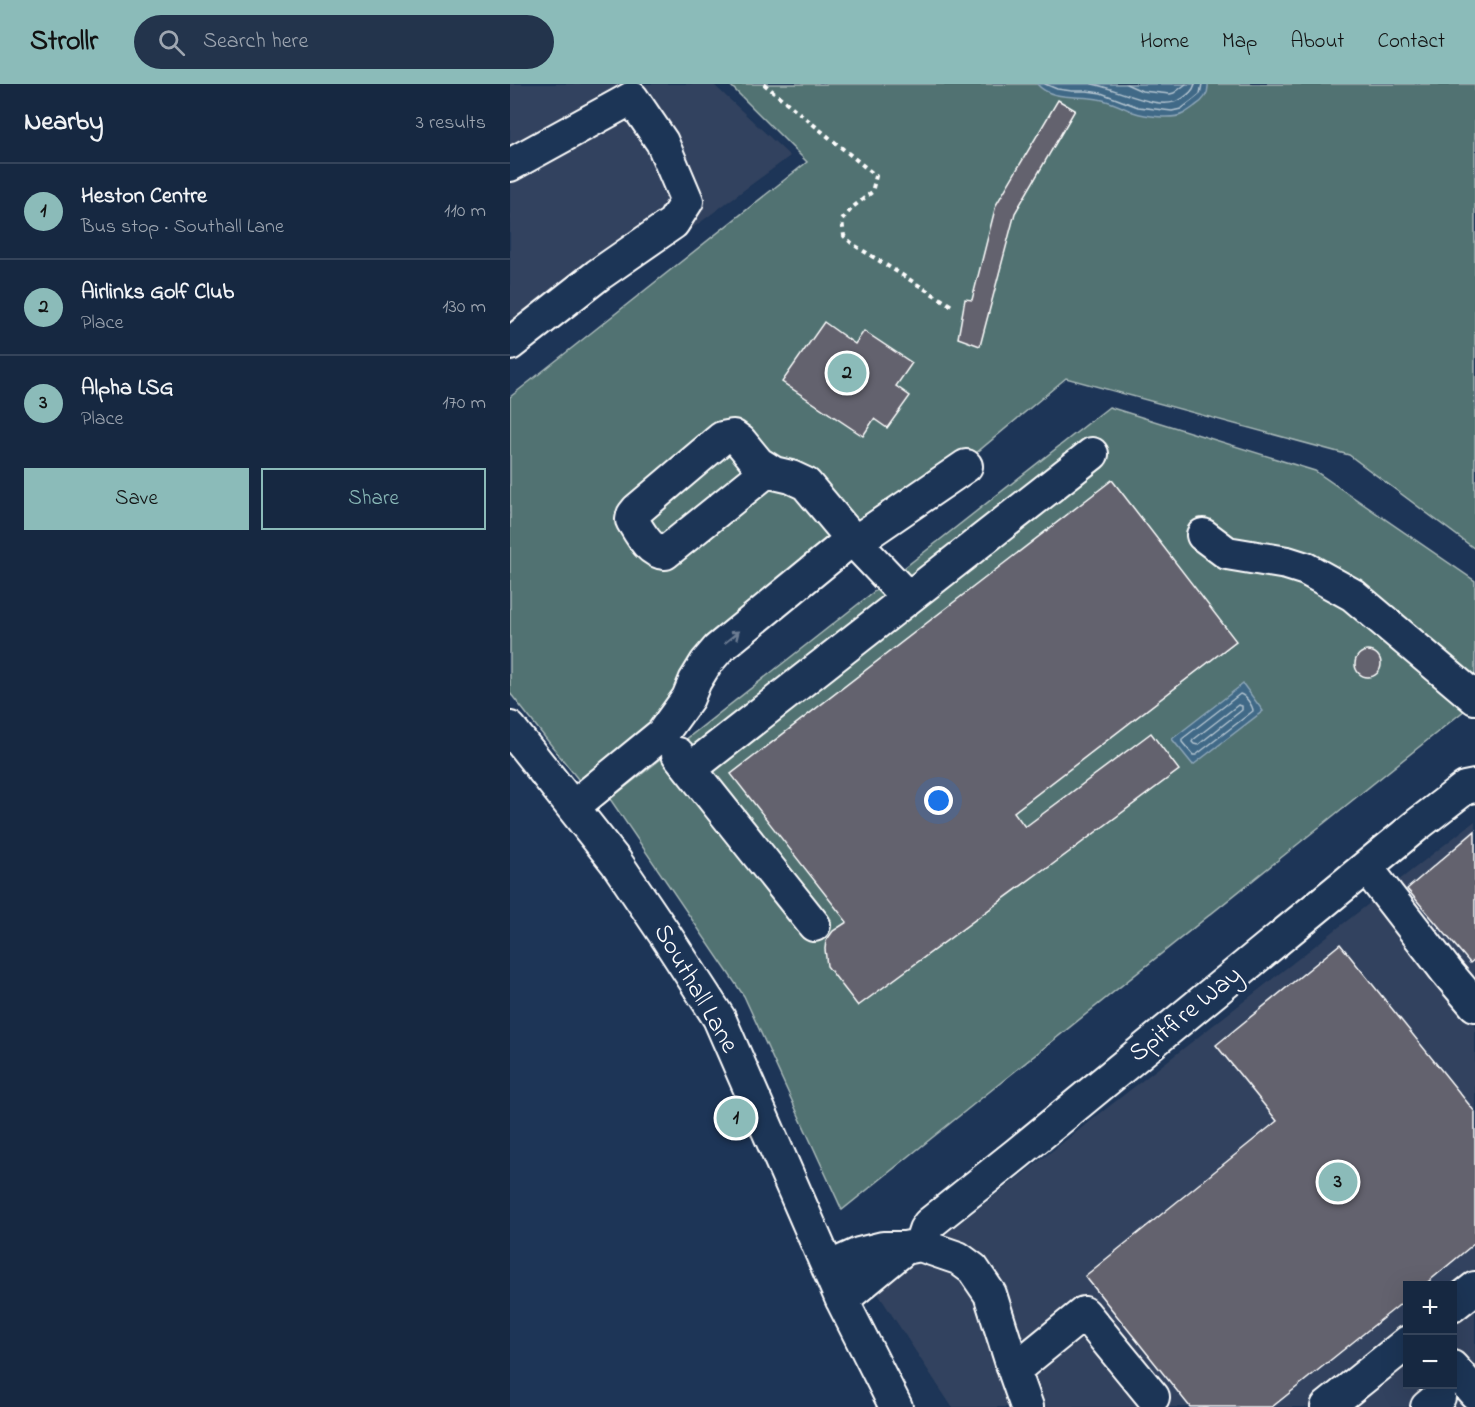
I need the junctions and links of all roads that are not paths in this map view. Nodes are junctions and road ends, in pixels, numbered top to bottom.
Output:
1 (632, 91) edge
2 (510, 165) edge
3 (510, 344) edge
4 (1092, 454) dead end
5 (966, 466) dead end
6 (768, 470) dead end
7 (1203, 535) dead end
8 (852, 539) junction
9 (908, 598) junction
10 (1475, 698) edge
11 (662, 734) junction
12 (516, 748) edge
13 (690, 769) junction
14 (1475, 786) edge
15 (573, 807) junction
16 (1366, 867) junction
17 (814, 925) dead end
18 (1475, 1005) edge
19 (913, 1247) junction
20 (828, 1268) junction
21 (1475, 1288) edge
22 (842, 1300) junction
23 (1457, 1302) edge
24 (1403, 1345) edge
25 (1014, 1370) junction
26 (1457, 1372) edge
27 (1475, 1393) edge
28 (1153, 1397) dead end
29 (896, 1407) edge
30 (1027, 1407) edge
31 (1327, 1407) edge

1 - 2 street
1 - 3 street
4 - 9 street
5 - 8 street
6 - 8 street
7 - 10 street
8 - 9 street
11 -> 8 street
9 - 13 street
11 - 13 street
11 - 15 street
12 - 15 street, Southall Lane
13 - 17 street
14 - 16 street, Spitfire Way
15 - 20 street, Southall Lane
16 - 18 street
16 - 19 street, Spitfire Way
19 - 20 street
19 - 22 street, Spitfire Way
19 - 25 street
20 - 22 street, Southall Lane
21 - 23 street
22 - 29 street, Southall Lane
24 - 31 street
25 - 28 street
25 - 30 street
26 - 27 street

